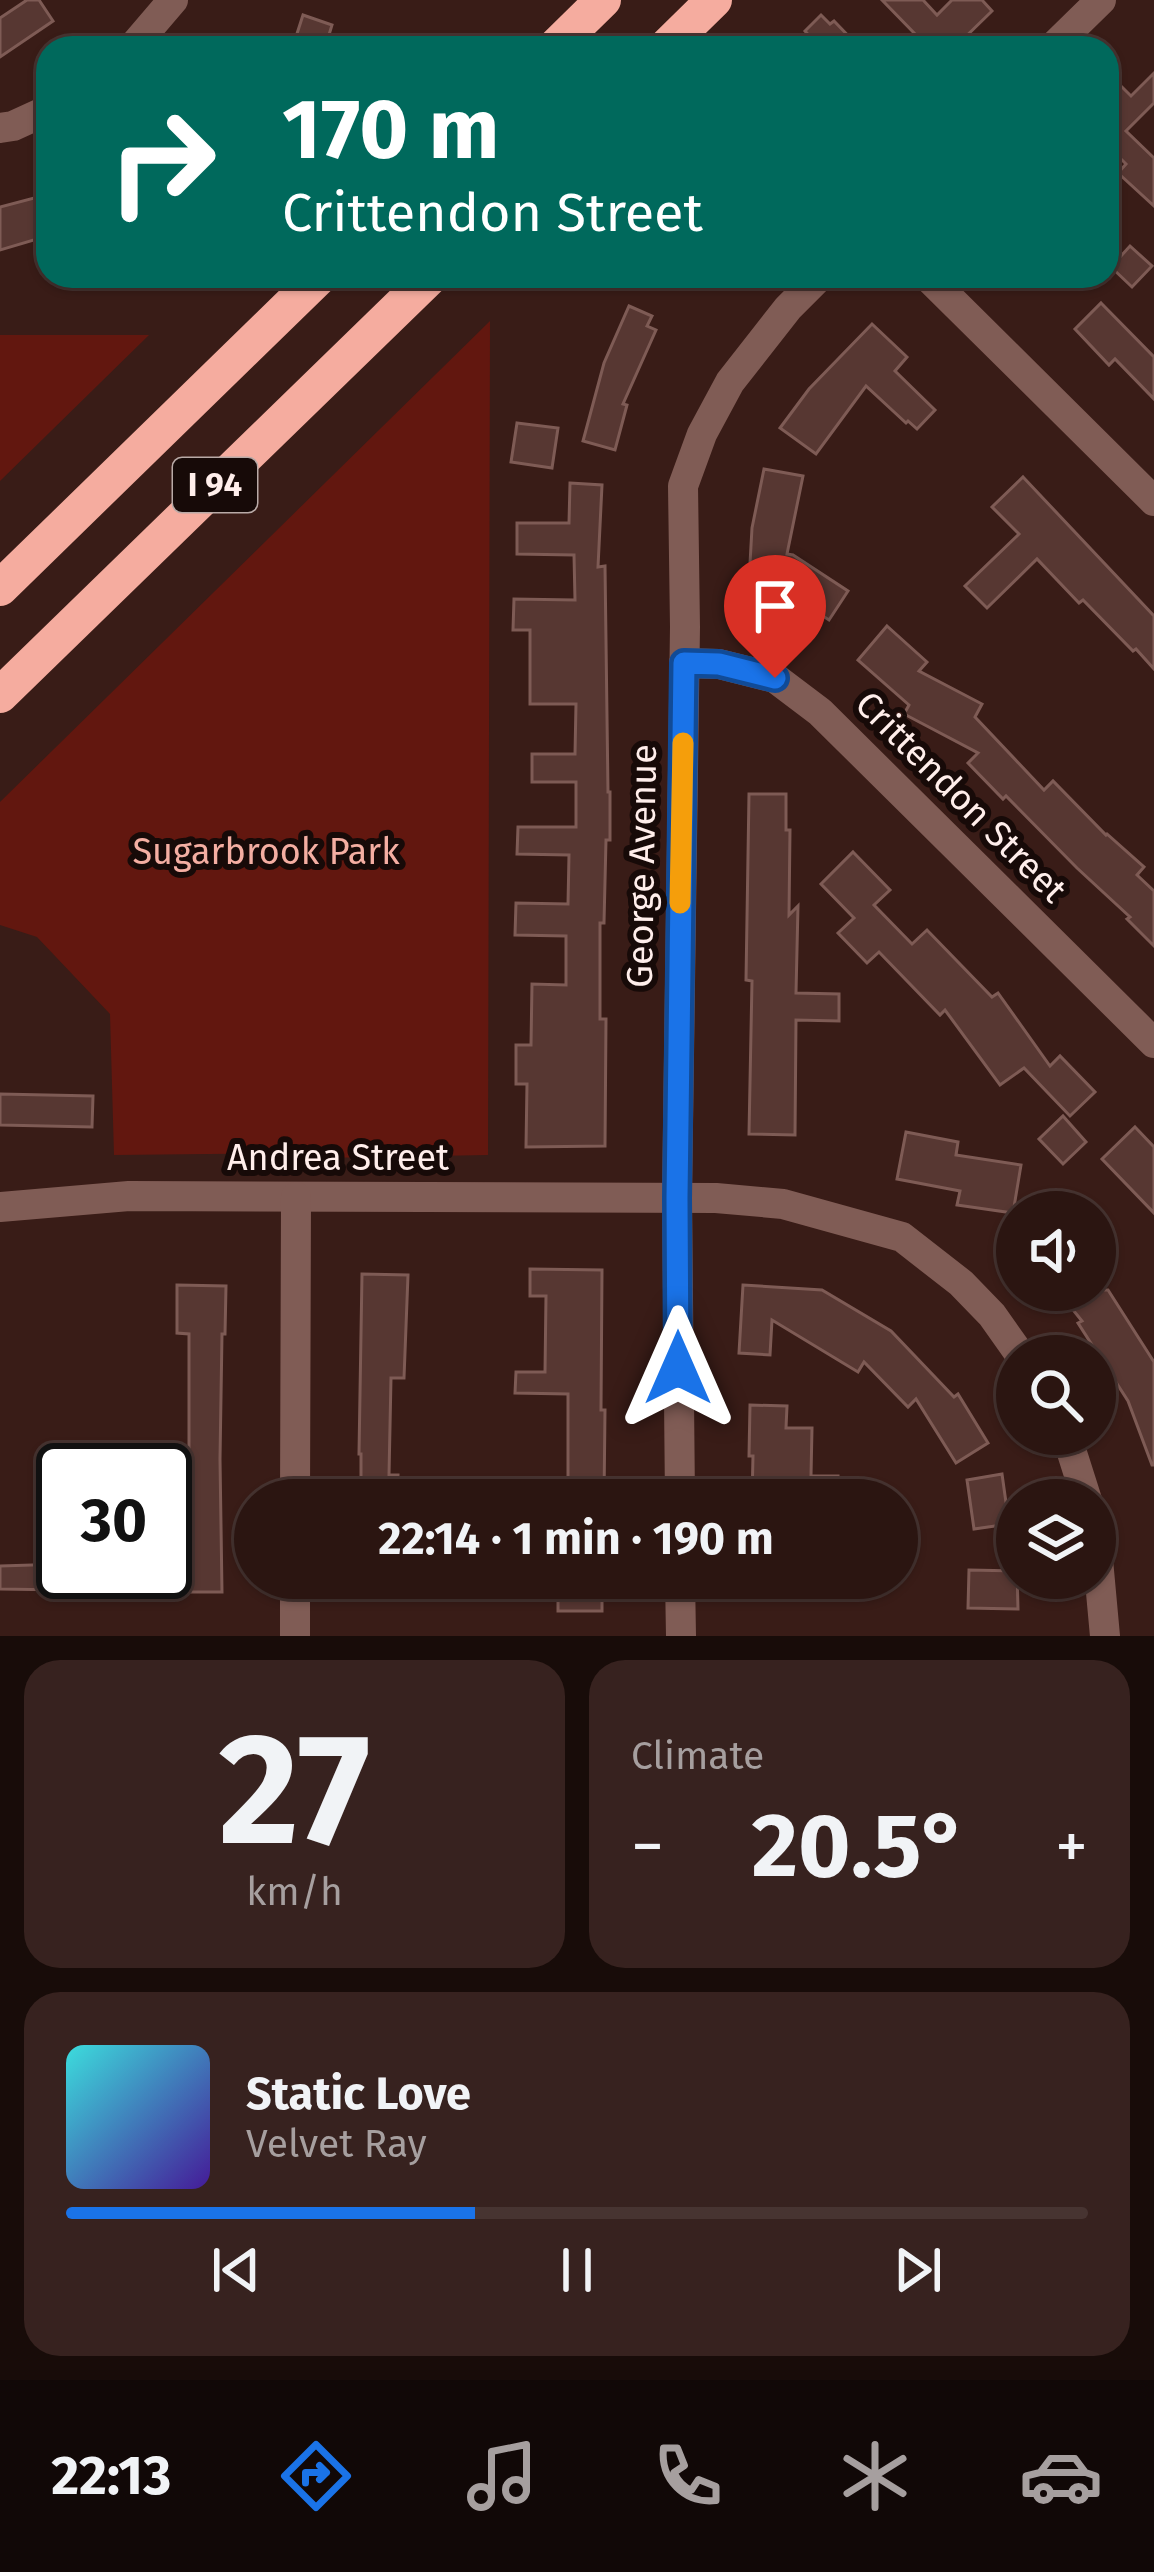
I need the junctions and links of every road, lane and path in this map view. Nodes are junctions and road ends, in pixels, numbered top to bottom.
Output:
1 (173, 0) edge
2 (603, 0) edge
3 (714, 0) edge
4 (1101, 0) edge
5 (142, 36) edge
6 (566, 36) edge
7 (677, 36) edge
8 (1064, 36) edge
9 (36, 115) edge
10 (0, 128) edge
11 (308, 288) edge
12 (419, 288) edge
13 (808, 288) edge
14 (939, 288) edge
15 (1154, 501) edge
16 (0, 588) edge
17 (684, 663) junction
18 (0, 695) edge
19 (1154, 1043) edge
20 (296, 1196) junction
21 (677, 1198) junction
22 (0, 1207) edge
23 (1006, 1335) edge
24 (295, 1479) edge
25 (680, 1479) edge
26 (295, 1599) edge
27 (680, 1599) edge
28 (1102, 1599) edge
29 (295, 1636) edge
30 (681, 1636) edge
31 (1106, 1636) edge

1 - 5 street
2 - 6 highway
3 - 7 highway
4 - 8 street
9 - 10 street
11 - 16 highway, I 94
12 - 18 highway, I 94
13 - 17 street, George Avenue
14 - 15 street
17 - 19 street, Crittendon Street
17 - 21 street, George Avenue
20 - 21 street, Andrea Street
20 - 22 street, Andrea Street
20 - 24 street
21 - 23 street, Andrea Street
21 - 25 street, George Avenue
26 - 29 street
27 - 30 street
28 - 31 street

